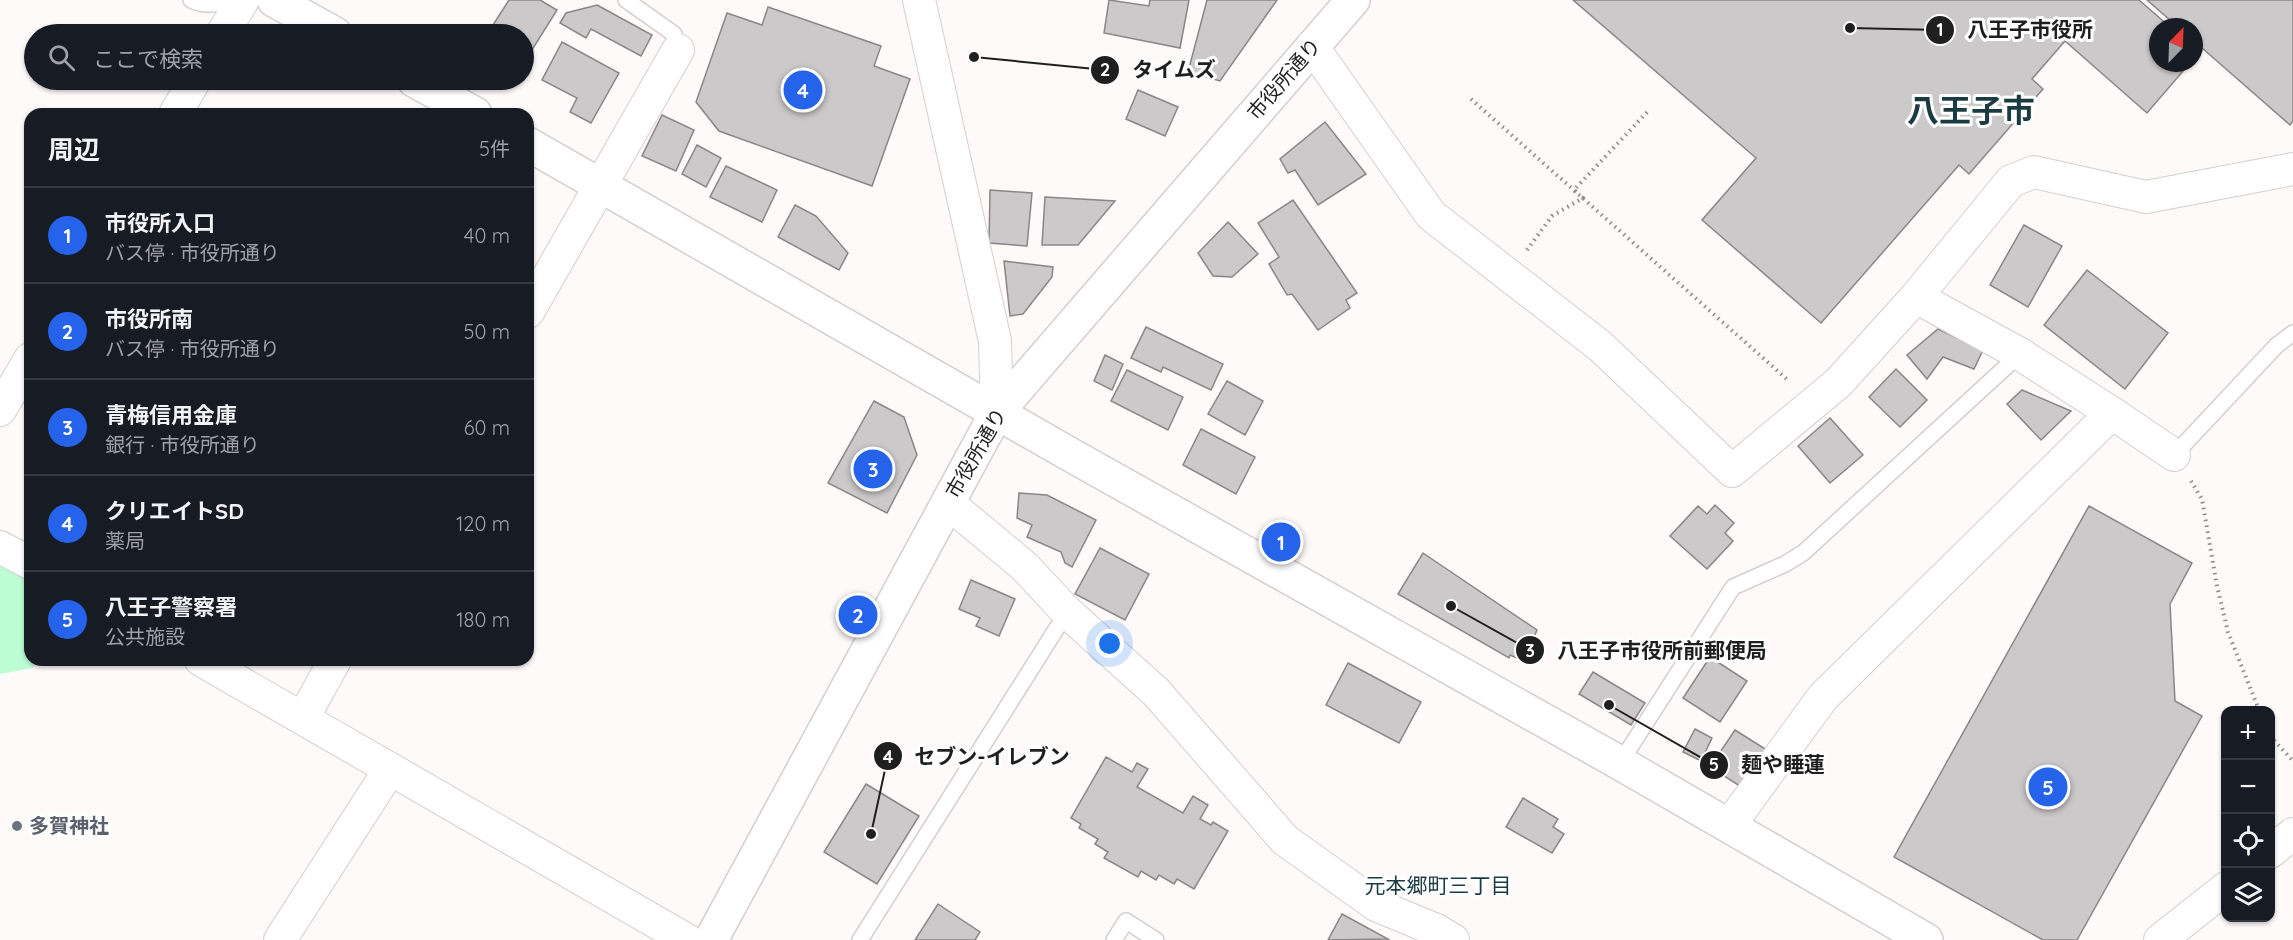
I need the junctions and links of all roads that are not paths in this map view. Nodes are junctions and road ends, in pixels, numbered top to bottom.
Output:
1 (191, 0) edge
2 (227, 0) edge
3 (243, 0) edge
4 (274, 0) edge
5 (626, 0) edge
6 (919, 0) edge
7 (1353, 0) edge
8 (228, 24) edge
9 (317, 24) edge
10 (1312, 46) junction
11 (678, 50) joint
12 (189, 90) edge
13 (432, 90) edge
14 (179, 108) edge
15 (464, 108) edge
16 (534, 147) edge
17 (2293, 169) edge
18 (599, 184) junction
19 (1916, 297) junction
20 (534, 301) edge
21 (2293, 333) edge
22 (2020, 354) junction
23 (24, 369) edge
24 (0, 410) edge
25 (997, 412) junction
26 (2112, 412) junction
27 (2174, 455) joint
28 (948, 503) junction
29 (0, 546) edge
30 (24, 560) edge
31 (1067, 612) junction
32 (212, 666) edge
33 (332, 666) edge
34 (303, 718) junction
35 (1620, 763) junction
36 (390, 769) junction
37 (1729, 826) junction
38 (2293, 834) edge
39 (2275, 849) edge
40 (2221, 892) edge
41 (1440, 937) edge
42 (280, 940) edge
43 (687, 940) edge
44 (711, 940) edge
45 (861, 940) edge
46 (1114, 940) edge
47 (1156, 940) edge
48 (1926, 940) edge
49 (2160, 940) edge

1 - 2 lane
3 - 8 street
4 - 9 street
5 - 11 lane
6 - 25 street
7 - 10 street, 市役所通り
10 - 19 street
10 - 25 street, 市役所通り
11 - 18 street
12 - 14 street
13 - 15 street
16 - 18 street
17 - 19 street
18 - 20 street
18 - 25 street
19 - 22 street
21 - 27 lane
22 - 26 street
22 - 35 lane
23 - 24 street
25 - 28 street, 市役所通り
25 - 35 street
26 - 27 street
26 - 37 street
28 - 31 street
28 - 44 street, 市役所通り
29 - 30 street
31 - 41 street
31 - 45 lane
32 - 34 street
33 - 34 street
34 - 36 street
35 - 37 street
36 - 42 street
36 - 43 street
37 - 48 street
38 - 39 street
40 - 49 street
46 - 47 lane

